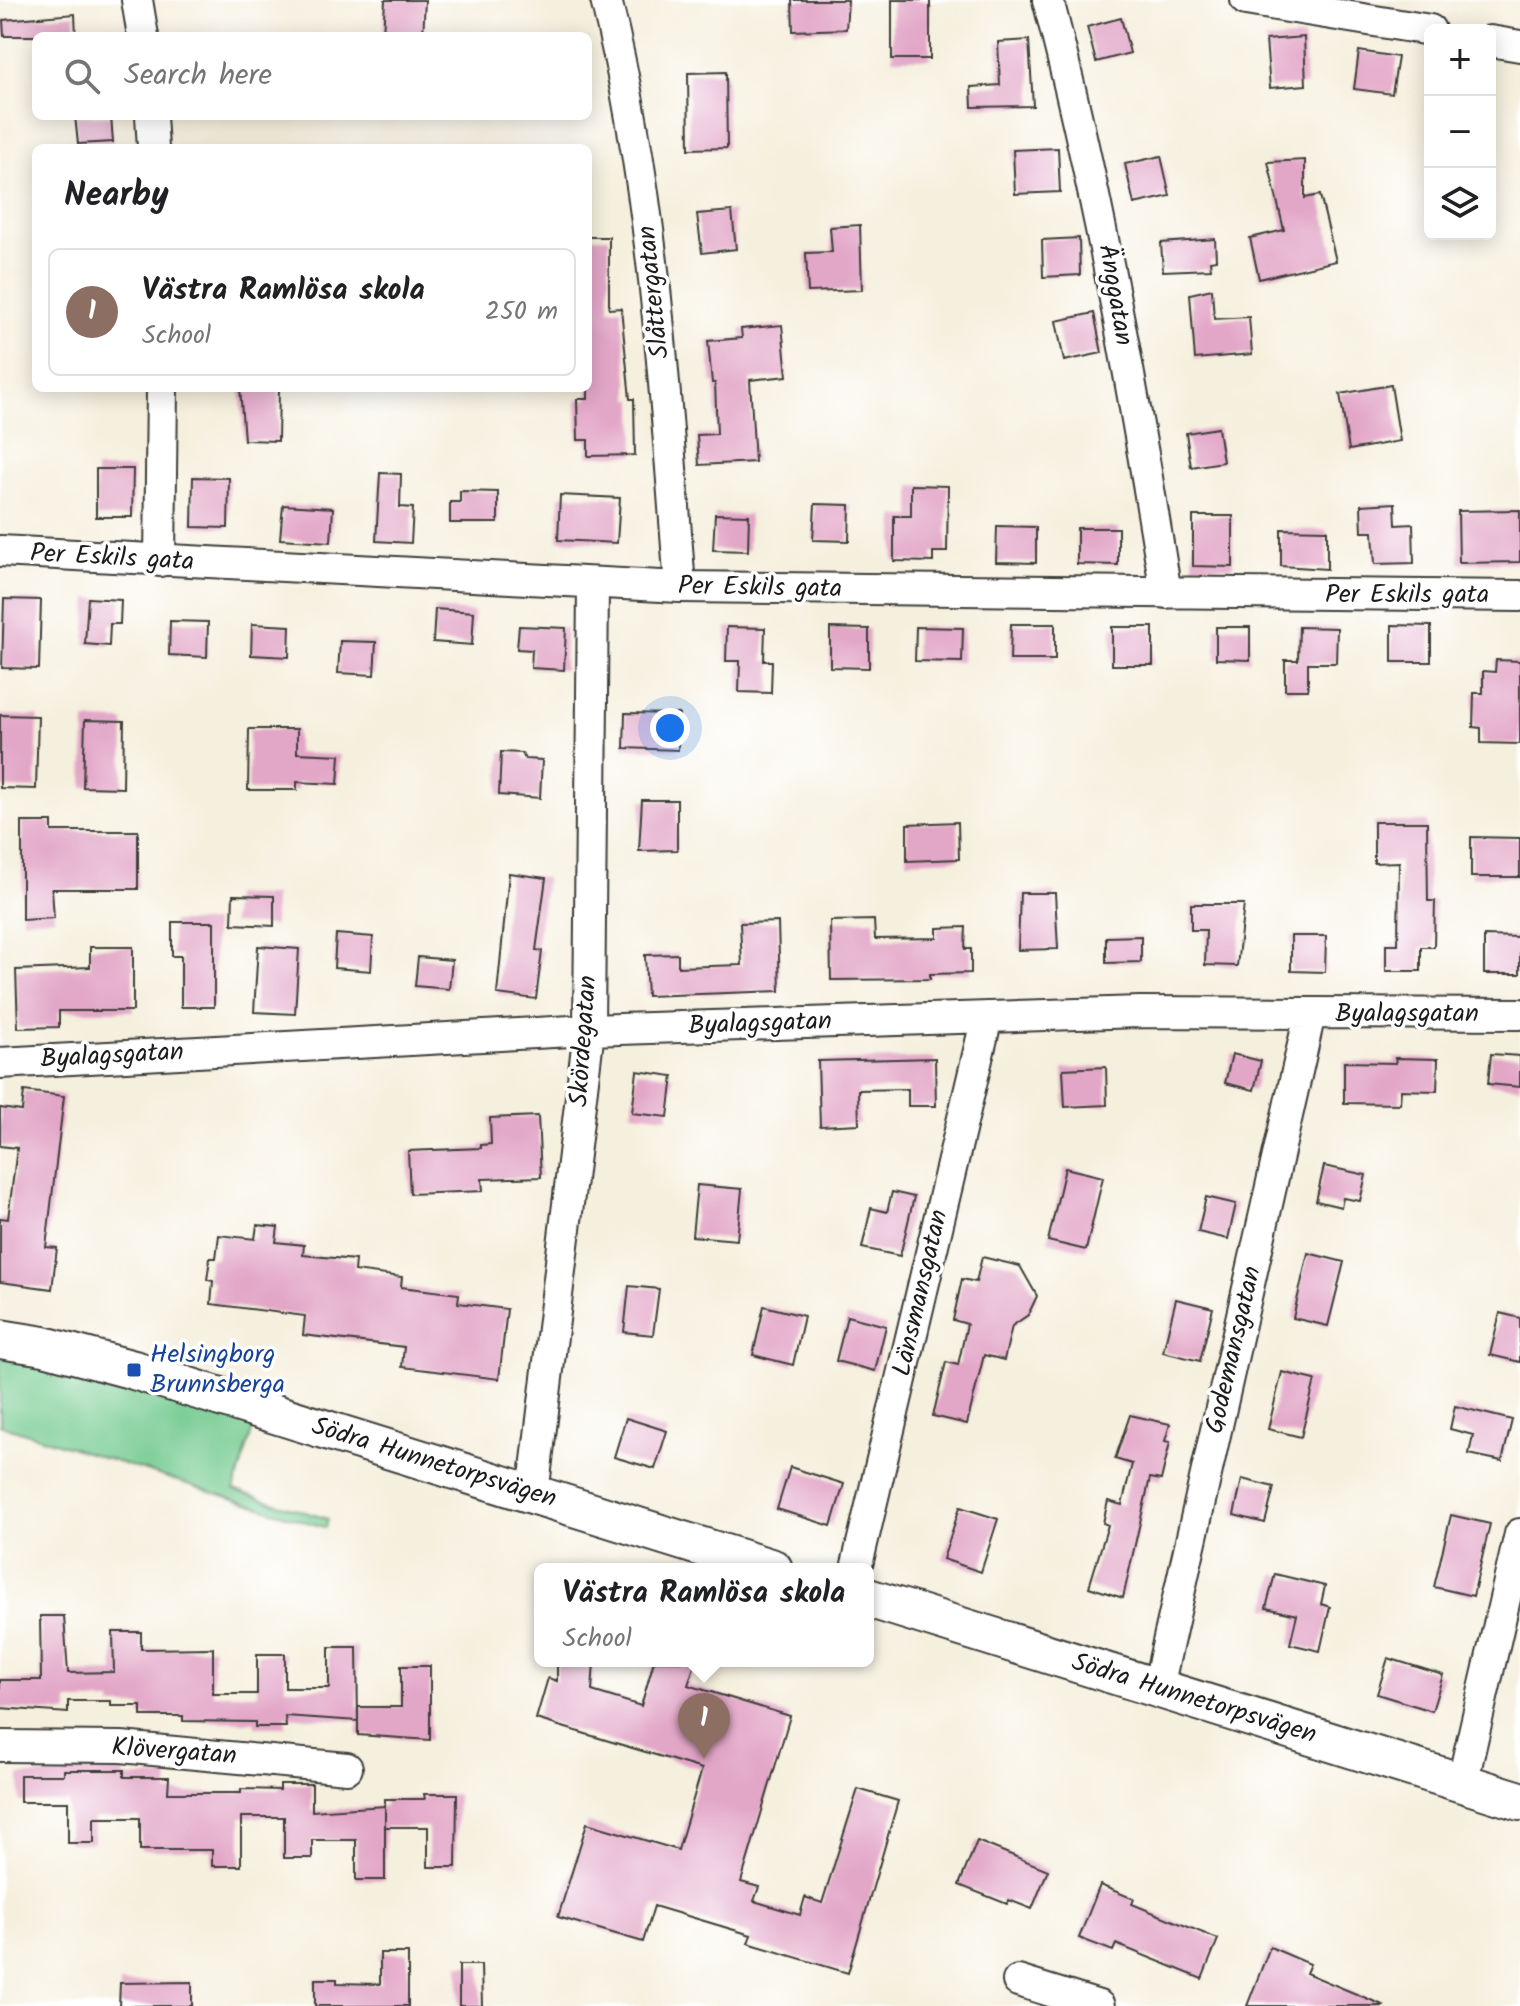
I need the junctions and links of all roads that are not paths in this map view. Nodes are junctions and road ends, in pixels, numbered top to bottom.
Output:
1 (137, 0) edge
2 (606, 0) edge
3 (1048, 0) edge
4 (1246, 0) edge
5 (1424, 29) edge
6 (142, 32) edge
7 (1496, 42) edge
8 (1520, 46) edge
9 (151, 120) edge
10 (153, 144) edge
11 (162, 392) edge
12 (0, 551) edge
13 (160, 561) junction
14 (593, 585) junction
15 (680, 587) junction
16 (1166, 593) junction
17 (1520, 596) edge
18 (1310, 1014) junction
19 (1520, 1014) edge
20 (987, 1017) junction
21 (589, 1030) junction
22 (0, 1063) edge
23 (0, 1339) edge
24 (533, 1494) junction
25 (1520, 1534) edge
26 (754, 1563) edge
27 (857, 1563) edge
28 (874, 1600) edge
29 (1158, 1687) junction
30 (0, 1746) edge
31 (347, 1768) dead end
32 (1462, 1784) junction
33 (1520, 1801) edge
34 (1018, 1981) dead end
35 (1099, 2006) edge

1 - 6 street
2 - 15 street, Slåttergatan
3 - 16 street, Änggatan
4 - 5 street
7 - 8 street
9 - 10 street
11 - 13 street
12 - 13 street, Per Eskils gata
13 - 14 street, Per Eskils gata
14 - 15 street, Per Eskils gata
14 - 21 street, Skördegatan
15 - 16 street, Per Eskils gata
16 - 17 street, Per Eskils gata
18 - 19 street, Byalagsgatan
18 - 20 street, Byalagsgatan
18 - 29 street, Godemansgatan
20 - 21 street, Byalagsgatan
20 - 27 street, Länsmansgatan
21 - 22 street, Byalagsgatan
21 - 24 street, Skördegatan
23 - 24 street, Södra Hunnetorpsvägen
24 - 26 street, Södra Hunnetorpsvägen
25 - 32 street
28 - 29 street, Södra Hunnetorpsvägen
29 - 32 street, Södra Hunnetorpsvägen
30 - 31 street, Klövergatan
32 - 33 street, Södra Hunnetorpsvägen
34 - 35 street

